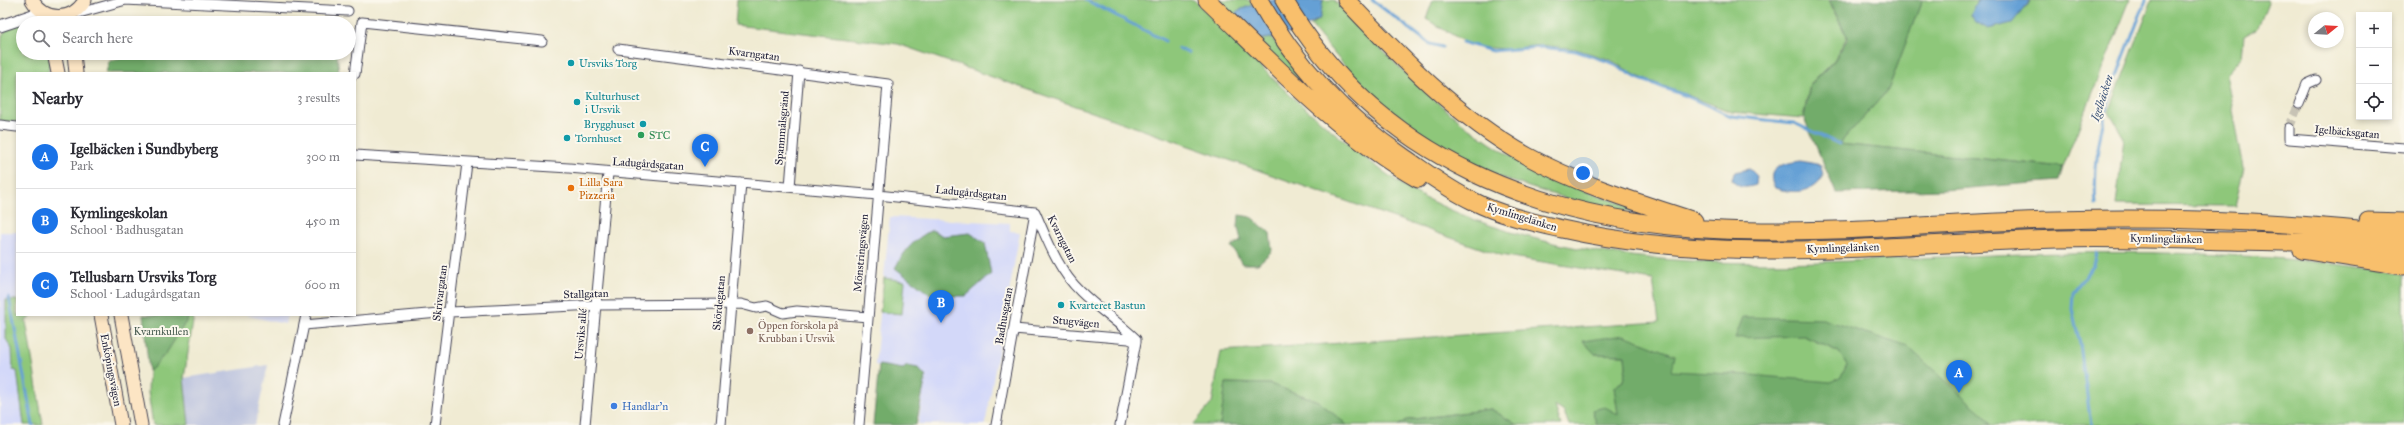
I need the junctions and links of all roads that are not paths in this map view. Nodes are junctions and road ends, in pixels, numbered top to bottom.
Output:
1 (32, 0) edge
2 (125, 0) edge
3 (1207, 0) edge
4 (1259, 0) edge
5 (1284, 0) edge
6 (1346, 0) edge
7 (80, 11) edge
8 (348, 11) dead end
9 (45, 16) edge
10 (60, 16) edge
11 (16, 22) edge
12 (0, 26) edge
13 (542, 40) dead end
14 (618, 49) dead end
15 (55, 60) edge
16 (75, 60) edge
17 (799, 71) junction
18 (58, 72) edge
19 (76, 72) edge
20 (355, 72) edge
21 (2316, 80) dead end
22 (888, 84) joint
23 (1319, 96) junction
24 (2299, 104) tunnel mouth
25 (0, 125) edge
26 (16, 127) edge
27 (2289, 128) dead end
28 (2404, 148) edge
29 (356, 155) edge
30 (467, 163) junction
31 (608, 173) junction
32 (741, 183) junction
33 (790, 187) junction
34 (878, 195) junction
35 (1035, 212) junction
36 (2242, 222) junction
37 (2404, 222) edge
38 (1723, 230) junction
39 (2404, 235) edge
40 (2236, 241) junction
41 (2404, 250) edge
42 (2404, 266) edge
43 (596, 305) junction
44 (731, 306) junction
45 (450, 312) junction
46 (101, 316) edge
47 (120, 316) edge
48 (306, 316) edge
49 (868, 317) junction
50 (304, 325) junction
51 (1014, 329) junction
52 (1136, 342) junction
53 (121, 425) edge
54 (141, 425) edge
55 (283, 425) edge
56 (435, 425) edge
57 (585, 425) edge
58 (721, 425) edge
59 (859, 425) edge
60 (996, 425) edge
61 (1120, 425) edge

1 - 9 main road
2 - 7 street
2 - 8 street
3 - 23 highway
4 - 23 highway
5 - 38 highway, Kymlingelänken
6 - 38 highway
7 - 10 main road
11 - 12 street
13 - 20 street
14 - 17 street, Kvarngatan
15 - 18 main road
16 - 19 main road
17 - 22 street, Kvarngatan
17 - 33 street, Spannmålsgränd
21 - 24 street
22 - 34 street, Mönstringsvägen
23 - 40 highway, Kymlingelänken
25 - 26 street
27 - 28 street, Igelbäcksgatan
29 - 30 street, Ladugårdsgatan
30 - 31 street, Ladugårdsgatan
30 - 45 street, Skrivargatan
31 - 32 street, Ladugårdsgatan
31 - 43 street, Ursviks allé
32 - 33 street, Ladugårdsgatan
32 - 44 street, Skördegatan
33 - 34 street, Ladugårdsgatan
34 - 35 street, Ladugårdsgatan
34 - 49 street, Mönstringsvägen
35 - 51 street, Badhusgatan
35 - 52 street, Kvarngatan
36 - 37 highway
36 - 38 highway, Kymlingelänken
36 - 39 highway, Kymlingelänken
40 - 41 highway, Kymlingelänken
40 - 42 highway
43 - 44 street, Stallgatan
43 - 45 street, Stallgatan
43 - 57 street, Ursviks allé
44 - 49 street, Stallgatan
44 - 58 street, Skördegatan
45 - 50 street, Stallgatan
45 - 56 street, Skrivargatan
46 - 53 main road, Enköpingsvägen
47 - 54 main road, Enköpingsvägen
48 - 50 street
49 - 59 street, Mönstringsvägen
50 - 55 street
51 - 52 street, Stugvägen
51 - 60 street, Badhusgatan
52 - 61 street

